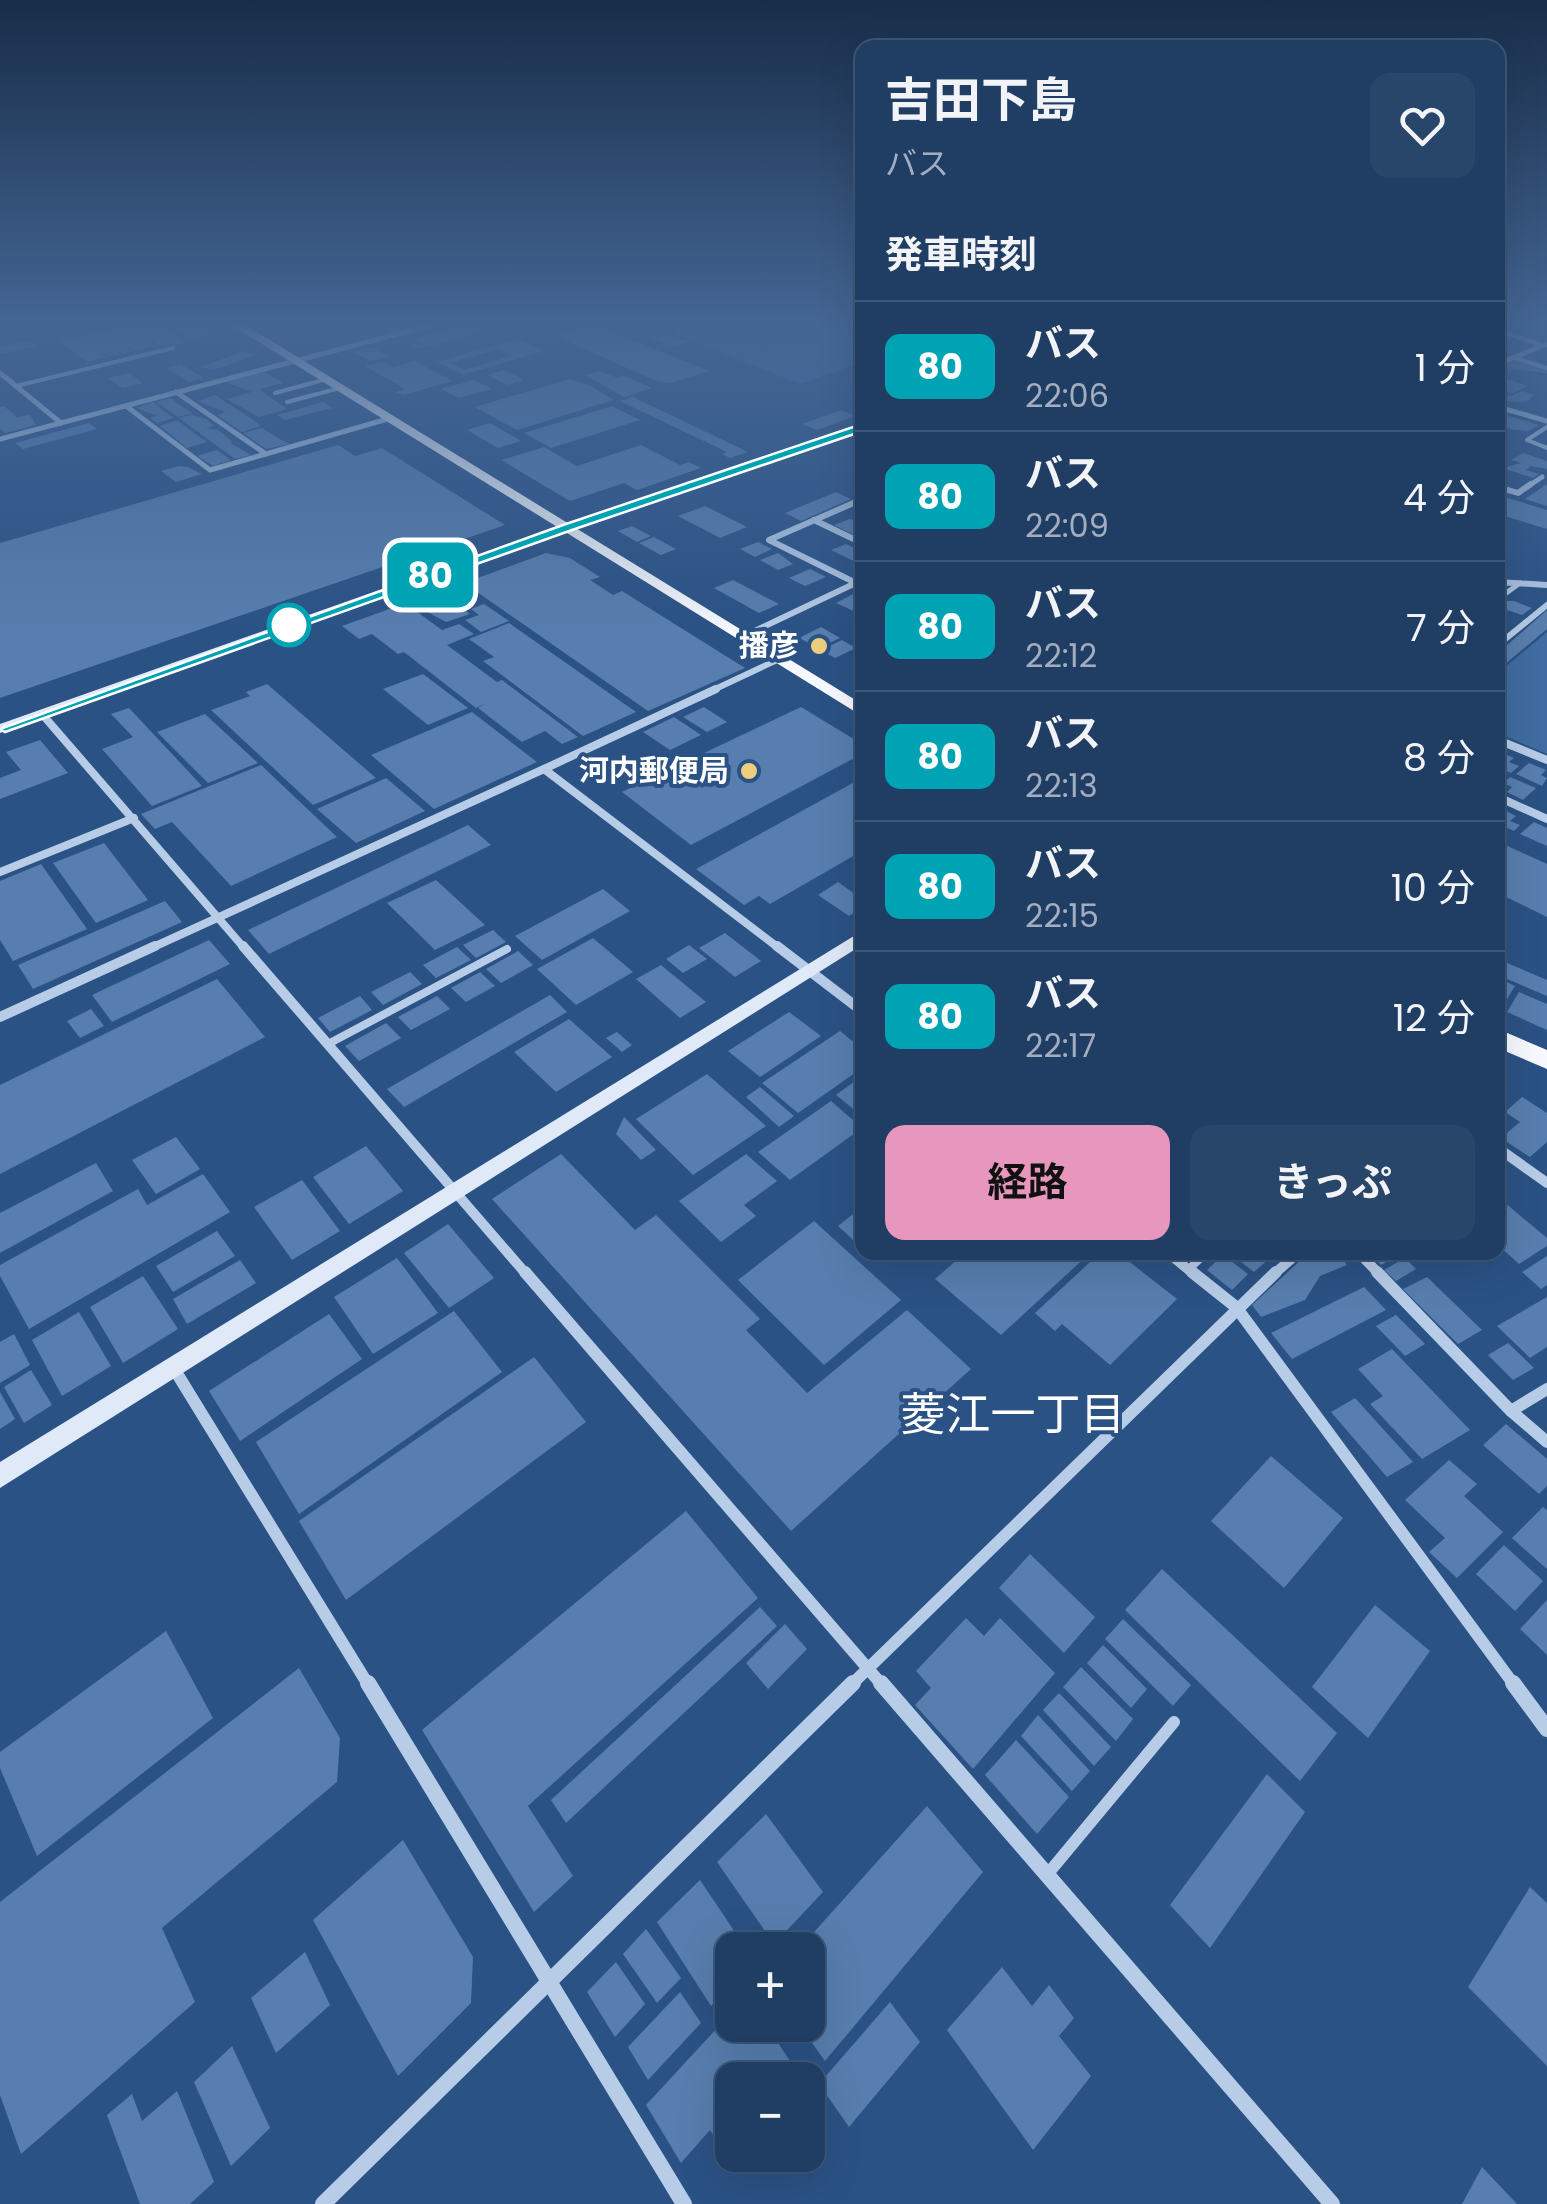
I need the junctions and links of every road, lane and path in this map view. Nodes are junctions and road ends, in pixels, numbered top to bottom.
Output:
1 (46, 427) edge
2 (153, 427) edge
3 (227, 427) edge
4 (360, 427) edge
5 (405, 427) edge
6 (1543, 427) edge
7 (855, 429) edge
8 (0, 439) edge
9 (1547, 448) edge
10 (266, 454) junction
11 (1542, 477) dead end
12 (1505, 489) edge
13 (855, 502) edge
14 (814, 520) junction
15 (568, 527) junction
16 (855, 540) edge
17 (855, 579) edge
18 (1505, 582) edge
19 (855, 583) edge
20 (1520, 583) junction
21 (1547, 585) edge
22 (1505, 594) edge
23 (1547, 606) edge
24 (740, 638) junction
25 (1505, 639) edge
26 (777, 660) junction
27 (855, 707) edge
28 (42, 714) junction
29 (0, 729) edge
30 (1505, 743) edge
31 (1547, 760) edge
32 (544, 769) junction
33 (1505, 800) edge
34 (134, 818) junction
35 (1547, 819) edge
36 (0, 872) edge
37 (221, 918) junction
38 (855, 942) edge
39 (507, 949) dead end
40 (812, 970) junction
41 (855, 1004) edge
42 (0, 1016) edge
43 (1505, 1041) edge
44 (328, 1044) junction
45 (1547, 1060) edge
46 (1505, 1153) edge
47 (1547, 1183) edge
48 (453, 1190) junction
49 (1176, 1260) edge
50 (1199, 1260) edge
51 (1290, 1260) edge
52 (1366, 1260) edge
53 (1188, 1270) junction
54 (1236, 1308) junction
55 (172, 1367) junction
56 (1547, 1389) edge
57 (1511, 1412) junction
58 (1547, 1442) edge
59 (0, 1476) edge
60 (867, 1670) junction
61 (1174, 1722) dead end
62 (1547, 1729) edge
63 (1046, 1876) junction
64 (552, 1982) junction
65 (323, 2204) edge
66 (684, 2204) edge
67 (1332, 2204) edge

1 - 8 street
2 - 10 street
3 - 10 street
4 - 10 street
5 - 15 main road
6 - 9 lane
7 - 15 street
11 - 12 street
13 - 14 street
14 - 16 street
14 - 17 street
15 - 24 main road
15 - 28 street
18 - 20 street
19 - 24 street
20 - 21 street
20 - 22 lane
23 - 25 street
24 - 26 main road
26 - 27 main road
26 - 32 street
28 - 29 street
28 - 34 street
30 - 31 street
32 - 37 street
32 - 40 street
33 - 35 street
34 - 36 street
34 - 37 street
37 - 42 street
37 - 44 street
38 - 40 street
39 - 44 lane
40 - 41 street
40 - 48 street
43 - 45 main road
44 - 48 street
46 - 47 street
48 - 55 street
48 - 60 street
49 - 53 street
50 - 53 lane
51 - 54 street
52 - 57 street
53 - 54 street
54 - 60 street
54 - 62 street
55 - 59 street
55 - 64 street
56 - 57 street
57 - 58 street
60 - 63 street
60 - 64 street
61 - 63 lane
63 - 67 street
64 - 65 street
64 - 66 street

